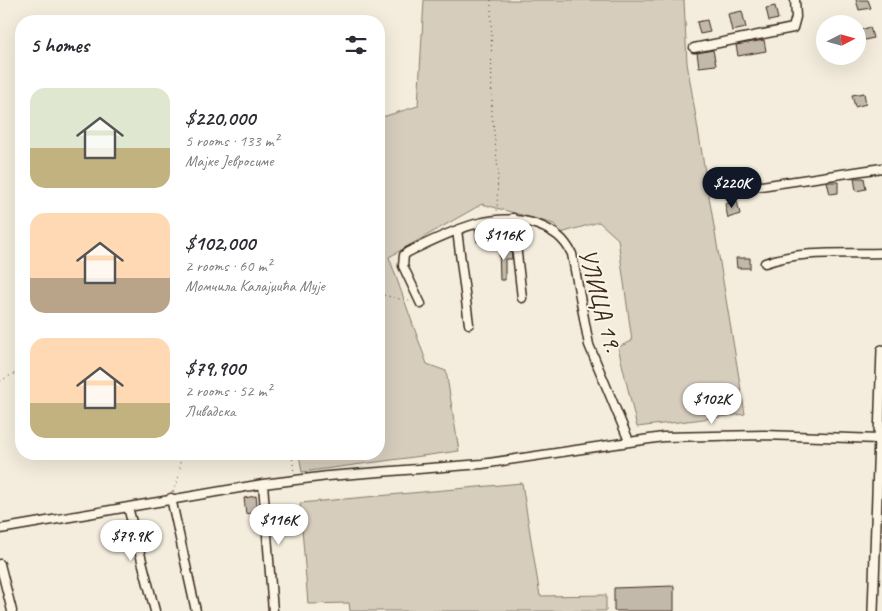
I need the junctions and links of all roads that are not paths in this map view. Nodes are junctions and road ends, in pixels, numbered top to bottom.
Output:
1 (795, 0) edge
2 (694, 48) dead end
3 (882, 168) edge
4 (727, 191) dead end
5 (513, 218) junction
6 (457, 230) junction
7 (882, 253) edge
8 (765, 262) dead end
9 (522, 298) dead end
10 (421, 304) road end
11 (469, 324) dead end
12 (882, 350) edge
13 (881, 400) edge
14 (879, 439) junction
15 (629, 441) junction
16 (880, 469) edge
17 (263, 484) junction
18 (880, 488) edge
19 (171, 498) junction
20 (879, 503) edge
21 (128, 507) junction
22 (0, 529) edge
23 (878, 561) edge
24 (0, 564) edge
25 (12, 611) edge
26 (155, 611) edge
27 (196, 611) edge
28 (273, 611) edge
29 (873, 611) edge

1 - 2 street
3 - 4 street
5 - 6 street, УЛИЦА 19.
5 - 9 street
5 - 15 street, УЛИЦА 19.
6 - 10 street, УЛИЦА 19.
6 - 11 street
7 - 8 street
12 - 13 main road
13 - 14 main road
14 - 15 street
14 - 16 main road
15 - 17 street
16 - 18 main road
17 - 19 street
17 - 28 street
18 - 20 main road
19 - 21 street
19 - 27 street
20 - 23 main road
21 - 22 street
21 - 26 street
23 - 29 main road
24 - 25 street

